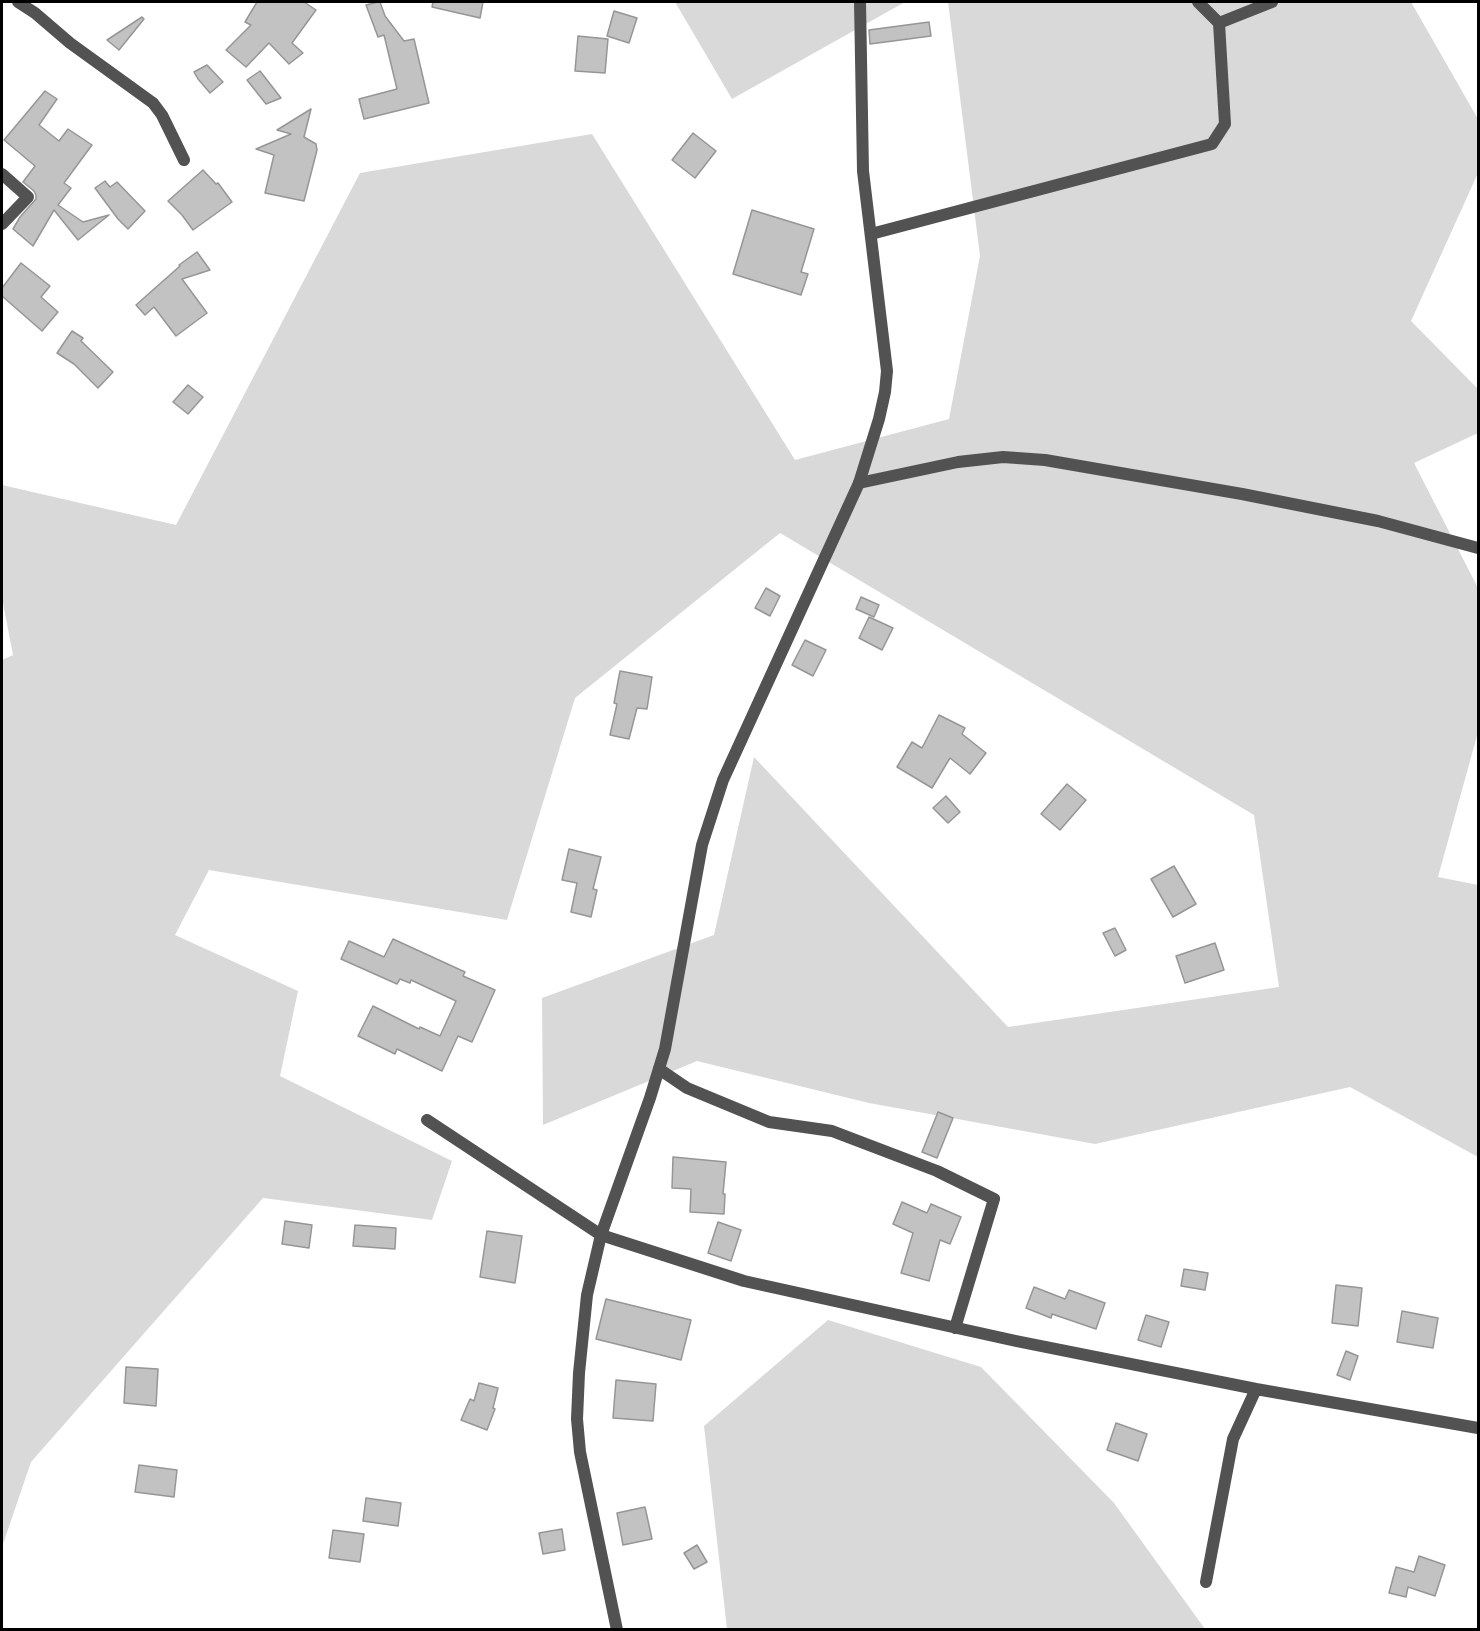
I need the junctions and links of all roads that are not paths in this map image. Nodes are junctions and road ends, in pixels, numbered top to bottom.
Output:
1 (18, 2) edge
2 (860, 2) edge
3 (1198, 2) edge
4 (1272, 2) edge
5 (1219, 23) junction
6 (184, 160) dead end
7 (2, 174) edge
8 (2, 224) edge
9 (871, 234) junction
10 (859, 483) junction
11 (1479, 548) edge
12 (659, 1069) junction
13 (427, 1120) dead end
14 (601, 1235) junction
15 (955, 1328) junction
16 (1256, 1389) junction
17 (1479, 1428) edge
18 (1206, 1582) dead end
19 (617, 1629) edge

1 - 6 street
2 - 9 street
3 - 5 street
4 - 5 street
5 - 9 street
7 - 8 street
9 - 10 street
10 - 11 street
10 - 12 street
12 - 14 street
12 - 15 street
13 - 14 street
14 - 15 street
14 - 19 street
15 - 16 street
16 - 17 street
16 - 18 street

